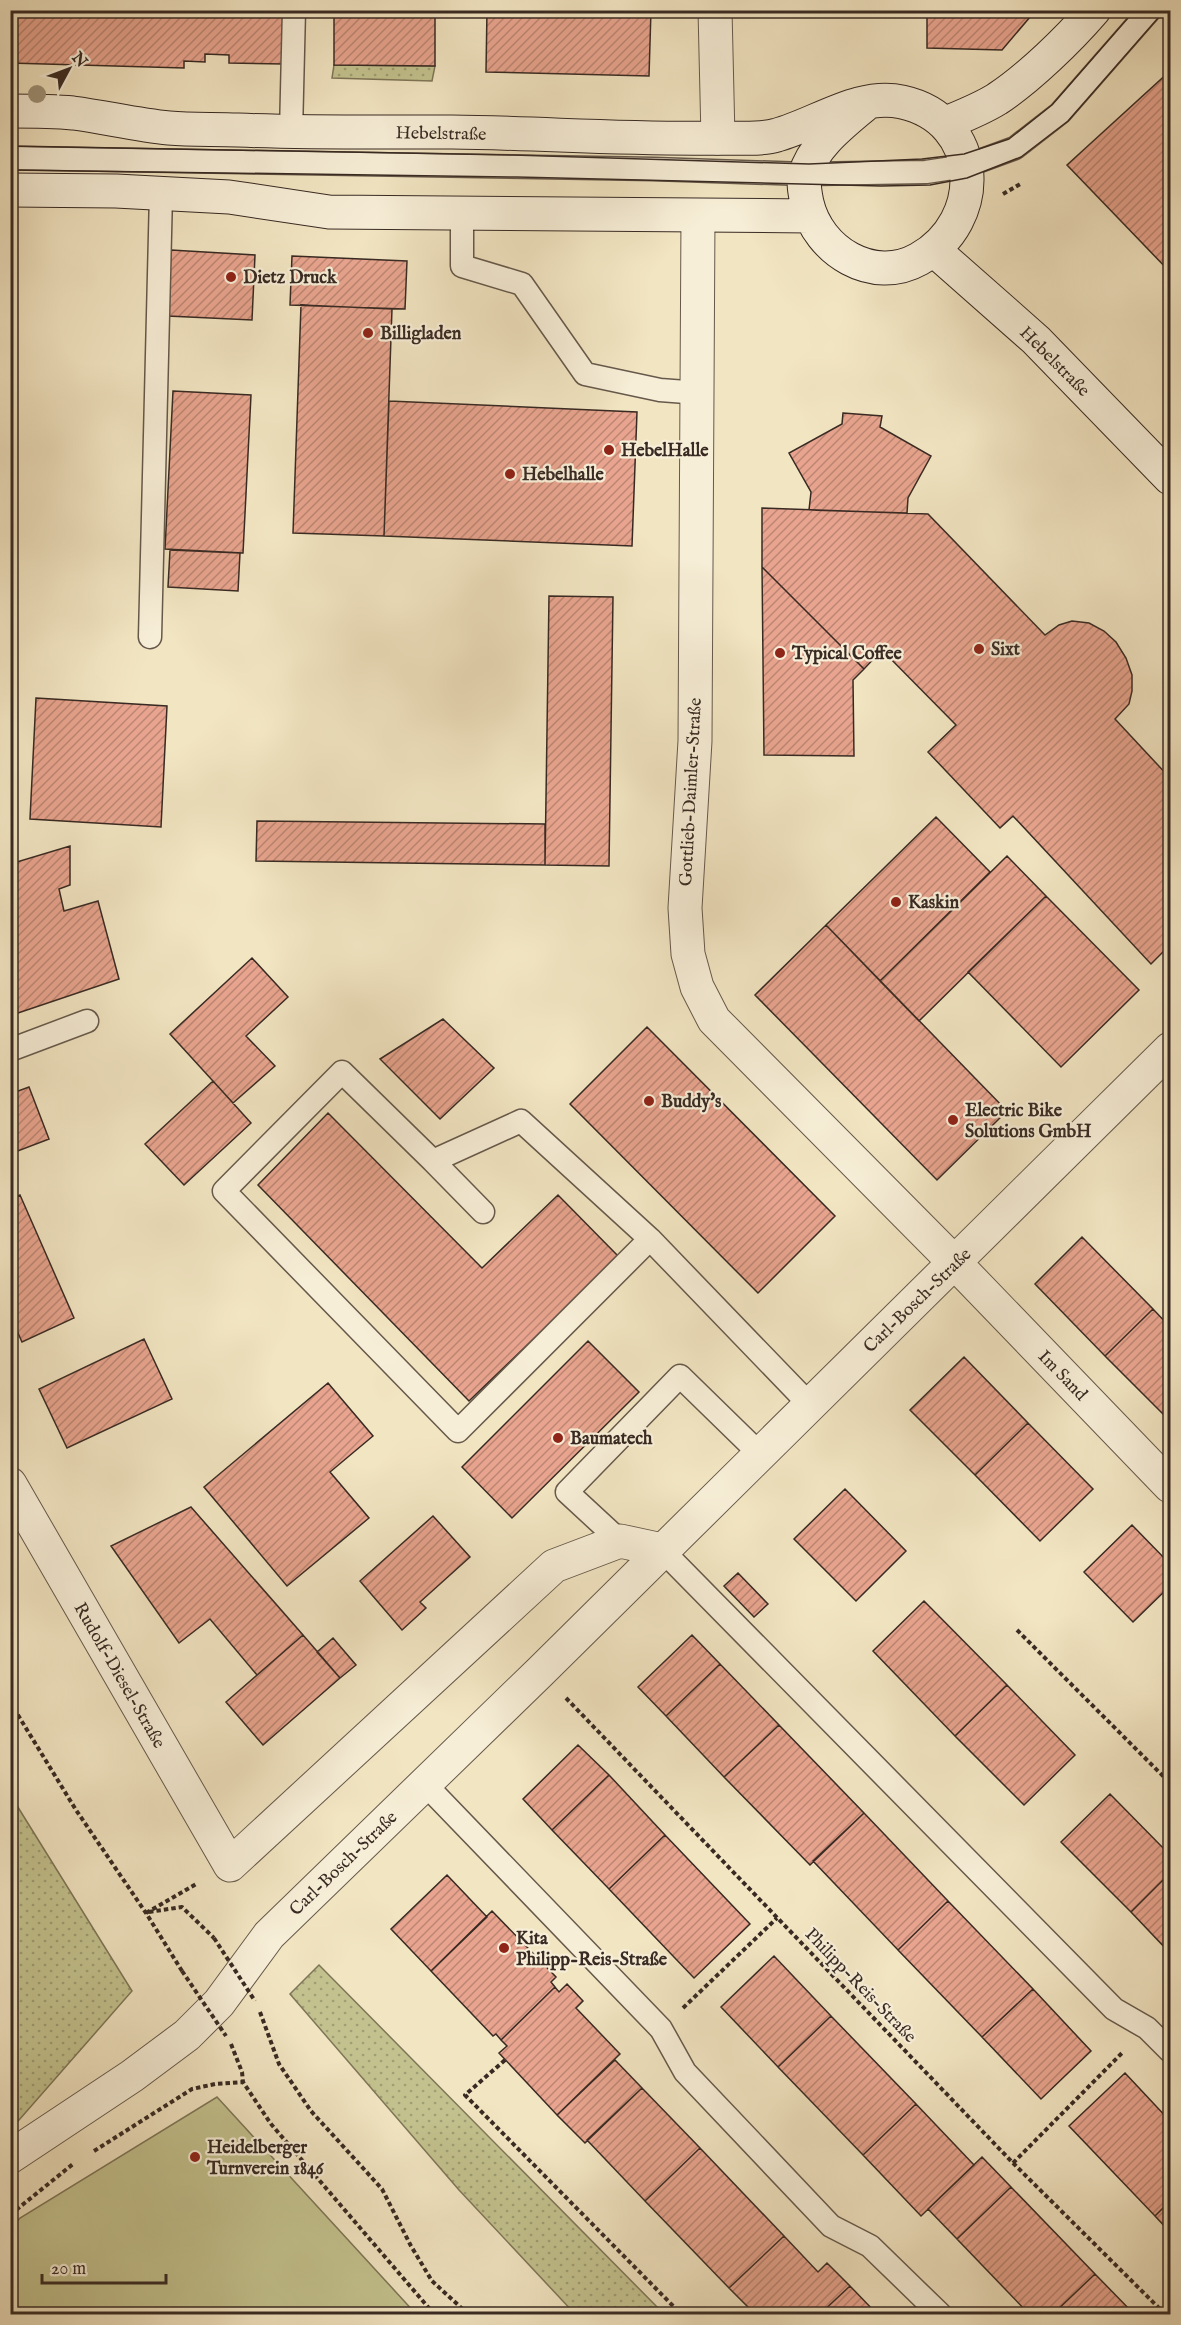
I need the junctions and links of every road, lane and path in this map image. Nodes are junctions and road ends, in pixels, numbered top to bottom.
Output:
1 (294, 10) edge
2 (715, 10) edge
3 (1094, 10) edge
4 (1150, 10) edge
5 (867, 103) junction
6 (10, 111) edge
7 (946, 123) junction
8 (291, 132) junction
9 (718, 138) junction
10 (10, 158) edge
11 (966, 166) junction
12 (805, 174) junction
13 (10, 189) edge
14 (161, 194) junction
15 (462, 212) junction
16 (698, 216) junction
17 (810, 216) junction
18 (934, 250) junction
19 (699, 393) junction
20 (1170, 478) edge
21 (150, 637) dead end
22 (87, 1021) dead end
23 (1170, 1049) edge
24 (10, 1050) edge
25 (434, 1161) junction
26 (483, 1212) dead end
27 (650, 1239) junction
28 (955, 1263) junction
29 (810, 1405) junction
30 (760, 1454) junction
31 (10, 1485) edge
32 (1170, 1486) edge
33 (620, 1541) junction
34 (662, 1550) junction
35 (1017, 1630) dead end
36 (540, 1672) junction
37 (10, 1702) edge
38 (424, 1783) junction
39 (1170, 1784) edge
40 (230, 1865) junction
41 (146, 1913) junction
42 (777, 1918) junction
43 (1147, 2028) junction
44 (661, 2029) junction
45 (1170, 2051) edge
46 (505, 2060) dead end
47 (243, 2082) junction
48 (93, 2152) dead end
49 (10, 2157) edge
50 (1013, 2163) junction
51 (74, 2164) dead end
52 (10, 2206) edge
53 (434, 2314) edge
54 (468, 2314) edge
55 (681, 2314) edge
56 (940, 2314) edge
57 (1165, 2314) edge

1 - 8 lane
2 - 9 street
3 - 7 street
4 - 11 lane
5 - 7 street, Hebelstraße
5 - 9 street, Hebelstraße
5 - 12 street
6 - 8 street, Hebelstraße
7 - 11 street
8 - 9 street, Hebelstraße
10 - 12 lane
11 - 12 lane
11 - 18 street
12 - 17 street
13 - 14 street
14 - 15 street
14 - 21 lane
15 - 16 street
15 - 19 lane
16 - 17 street
16 - 19 street, Gottlieb-Daimler-Straße
17 - 18 street
18 - 20 street, Hebelstraße
19 - 28 street, Gottlieb-Daimler-Straße
22 - 24 lane
23 - 28 street, Carl-Bosch-Straße
25 - 26 lane
25 - 27 lane
25 - 27 lane
27 - 29 lane
28 - 29 street, Carl-Bosch-Straße
28 - 32 street, Im Sand
29 - 30 street, Carl-Bosch-Straße
30 - 33 lane
30 - 34 street, Carl-Bosch-Straße
31 - 40 street, Rudolf-Diesel-Straße
33 - 34 street
33 - 40 street
34 - 36 street, Carl-Bosch-Straße
34 - 43 lane
35 - 39 path
36 - 38 street, Carl-Bosch-Straße
36 - 42 path, Philipp-Reis-Straße
37 - 41 path
38 - 44 lane
38 - 49 street, Carl-Bosch-Straße
40 - 41 path
41 - 47 path, bridge
41 - 54 path, bridge
42 - 44 path
42 - 50 path, Philipp-Reis-Straße
43 - 45 lane
43 - 50 path
44 - 56 lane
46 - 55 path
47 - 48 path
47 - 53 path
50 - 57 path, Philipp-Reis-Straße
51 - 52 path

